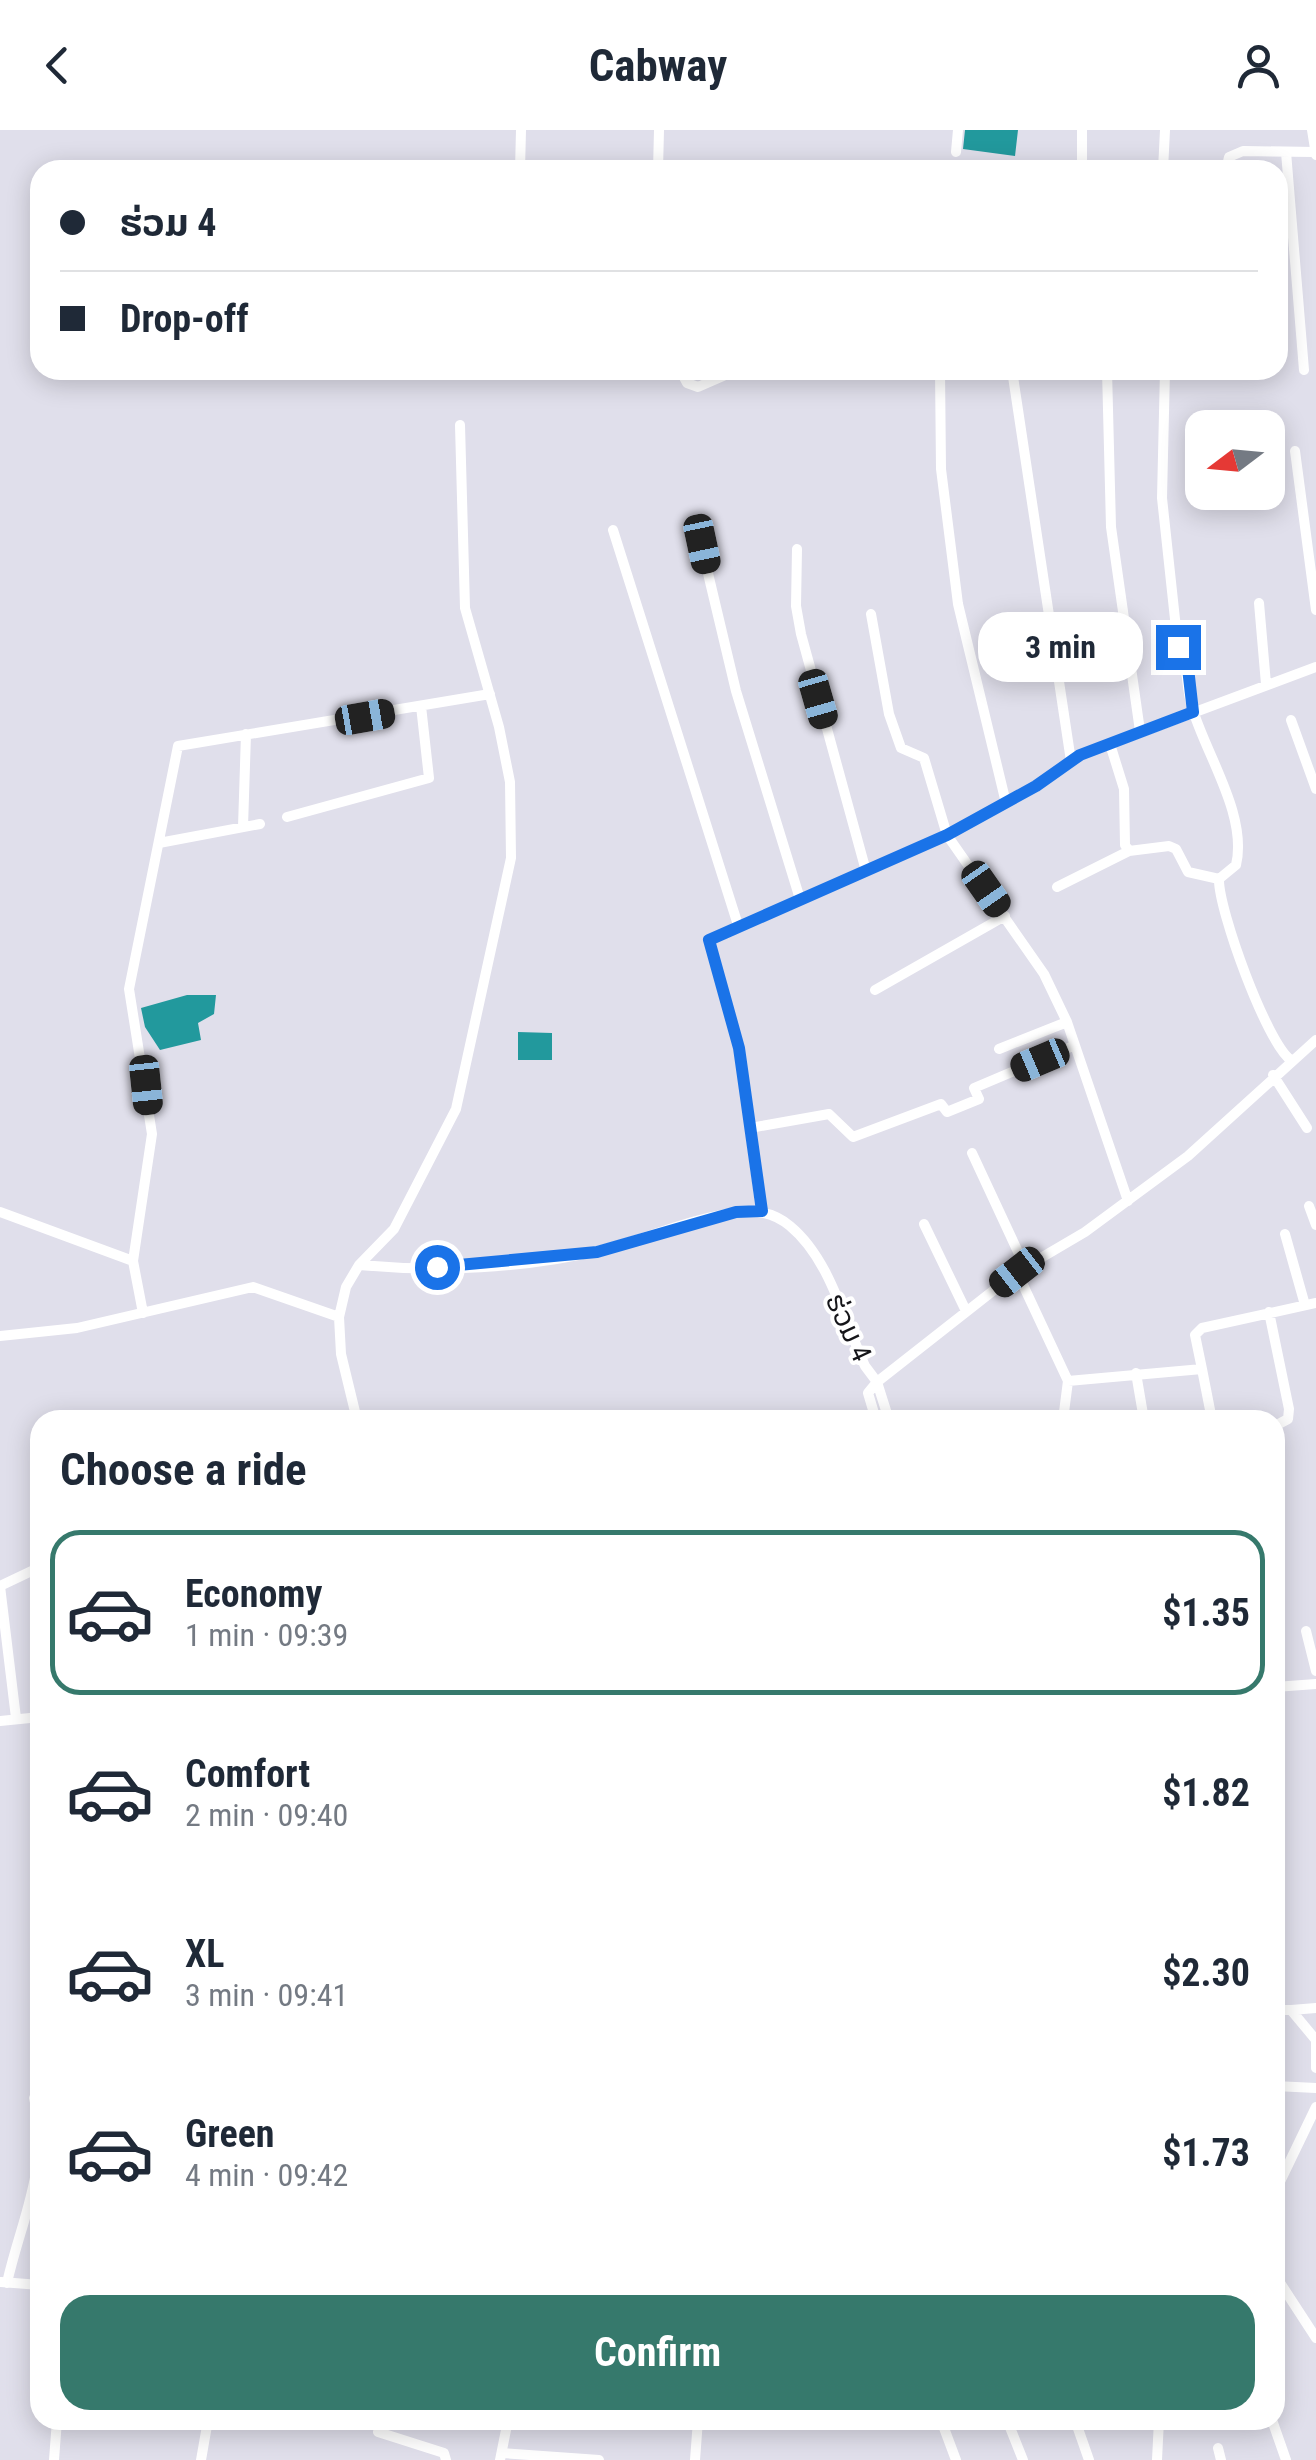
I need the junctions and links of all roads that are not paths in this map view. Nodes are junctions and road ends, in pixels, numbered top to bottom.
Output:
1 (521, 130) edge
2 (659, 130) edge
3 (958, 130) edge
4 (1082, 130) edge
5 (1165, 130) edge
6 (1312, 130) edge
7 (956, 152) dead end
8 (1286, 152) junction
9 (1316, 154) edge
10 (520, 160) edge
11 (658, 160) edge
12 (1082, 160) edge
13 (1164, 160) edge
14 (1228, 160) edge
15 (1287, 160) edge
16 (1288, 176) edge
17 (1304, 370) dead end
18 (685, 380) edge
19 (714, 380) edge
20 (940, 380) edge
21 (1014, 380) edge
22 (1107, 380) edge
23 (1165, 380) edge
24 (460, 424) dead end
25 (1295, 451) dead end
26 (613, 530) dead end
27 (702, 544) dead end
28 (797, 549) dead end
29 (1259, 603) dead end
30 (1316, 610) edge
31 (872, 614) dead end
32 (1316, 666) edge
33 (1266, 684) junction
34 (490, 694) junction
35 (421, 706) junction
36 (1193, 712) junction
37 (1291, 720) dead end
38 (1140, 732) junction
39 (246, 734) junction
40 (1110, 744) junction
41 (1071, 761) junction
42 (1316, 789) edge
43 (1006, 803) junction
44 (287, 816) dead end
45 (260, 824) dead end
46 (244, 827) junction
47 (947, 835) junction
48 (159, 844) junction
49 (1129, 851) junction
50 (866, 871) junction
51 (1219, 878) junction
52 (1057, 887) dead end
53 (800, 900) junction
54 (1005, 916) junction
55 (738, 925) junction
56 (875, 990) dead end
57 (1067, 1022) junction
58 (1316, 1040) edge
59 (1073, 1046) junction
60 (999, 1048) dead end
61 (1291, 1060) junction
62 (1273, 1075) junction
63 (750, 1128) junction
64 (1307, 1128) dead end
65 (972, 1153) dead end
66 (1128, 1201) junction
67 (1309, 1206) dead end
68 (762, 1211) junction
69 (0, 1212) edge
70 (924, 1224) dead end
71 (1316, 1225) edge
72 (1285, 1234) dead end
73 (133, 1261) junction
74 (358, 1265) junction
75 (1021, 1269) junction
76 (1310, 1304) edge
77 (966, 1311) junction
78 (1269, 1312) junction
79 (144, 1313) junction
80 (339, 1317) junction
81 (0, 1336) edge
82 (1202, 1369) junction
83 (1136, 1374) junction
84 (1068, 1381) junction
85 (877, 1382) junction
86 (354, 1410) edge
87 (873, 1410) edge
88 (886, 1410) edge
89 (1064, 1410) edge
90 (1142, 1410) edge
91 (1210, 1410) edge
92 (1285, 1421) edge
93 (30, 1572) edge
94 (0, 1586) edge
95 (1306, 1631) dead end
96 (1316, 1671) edge
97 (1316, 1684) edge
98 (1285, 1687) edge
99 (30, 1717) edge
100 (16, 1718) junction
101 (0, 1721) edge
102 (1316, 2008) edge
103 (1285, 2010) edge
104 (1291, 2010) junction
105 (1316, 2040) edge
106 (1316, 2068) edge
107 (1285, 2086) edge
108 (1316, 2088) edge
109 (1316, 2107) edge
110 (1285, 2171) edge
111 (30, 2203) edge
112 (27, 2208) junction
113 (30, 2208) edge
114 (3, 2282) edge
115 (30, 2284) edge
116 (1285, 2290) edge
117 (1316, 2338) edge
118 (56, 2430) edge
119 (206, 2430) edge
120 (506, 2430) edge
121 (697, 2430) edge
122 (945, 2430) edge
123 (1012, 2430) edge
124 (1078, 2430) edge
125 (1158, 2430) edge
126 (1276, 2430) edge
127 (378, 2432) dead end
128 (501, 2456) edge
129 (54, 2460) edge
130 (201, 2460) edge
131 (446, 2460) edge
132 (599, 2460) edge
133 (695, 2460) edge
134 (956, 2460) edge
135 (1023, 2460) edge
136 (1089, 2460) edge
137 (1157, 2460) edge
138 (1286, 2460) edge

1 - 10 street
2 - 11 street
3 - 7 street
4 - 12 street
5 - 13 street
6 - 9 street
8 - 9 street
8 - 14 street
8 - 15 street
16 - 17 street
18 - 19 street
20 - 43 street
21 - 41 street
22 - 38 street
23 - 36 street
24 - 34 street
25 - 30 street
26 - 55 street
27 - 53 street
28 - 50 street
29 - 33 street
31 - 47 street
32 - 33 street
33 - 36 street
34 - 35 street
34 - 74 street
35 - 39 street
35 - 44 street
36 - 38 street
36 - 51 street
37 - 42 street
38 - 40 street
39 - 46 street
39 - 48 street
40 - 41 street
40 - 49 street
41 - 43 street
43 - 47 street
45 - 46 street
46 - 48 street
47 - 50 street
47 - 54 street
48 - 73 street
49 - 51 street
49 - 52 street
50 - 53 street
51 - 61 street
53 - 55 street
54 - 56 street
54 - 57 street
55 - 63 street
57 - 59 street
57 - 60 street
58 - 61 street, ຮ່ວມ 4
59 - 63 street
59 - 66 street
61 - 62 street, ຮ່ວມ 4
62 - 64 street
62 - 66 street, ຮ່ວມ 4
63 - 68 street
65 - 75 street
66 - 75 street, ຮ່ວມ 4
67 - 71 street
68 - 74 street
68 - 85 street, ຮ່ວມ 4
69 - 73 street
70 - 77 street
72 - 76 street
73 - 79 street
74 - 80 street
75 - 77 street, ຮ່ວມ 4
75 - 84 street
76 - 78 street
77 - 85 street, ຮ່ວມ 4
78 - 82 street
78 - 92 street
79 - 80 street
79 - 81 street
80 - 86 street
82 - 83 street
82 - 91 street
83 - 84 street
83 - 90 street
84 - 89 street
85 - 87 street
85 - 88 street
93 - 94 street
94 - 100 street
95 - 96 street
97 - 98 street
99 - 100 street
100 - 101 street
102 - 104 street
103 - 104 street
104 - 105 street
105 - 106 street
107 - 108 street
109 - 110 street
111 - 112 street
112 - 113 street
112 - 114 street
114 - 115 street
116 - 117 street
118 - 129 street
119 - 130 street
120 - 128 street
121 - 133 street
122 - 134 street
123 - 135 street
124 - 136 street
125 - 137 street
126 - 138 street
127 - 131 street
128 - 132 street

